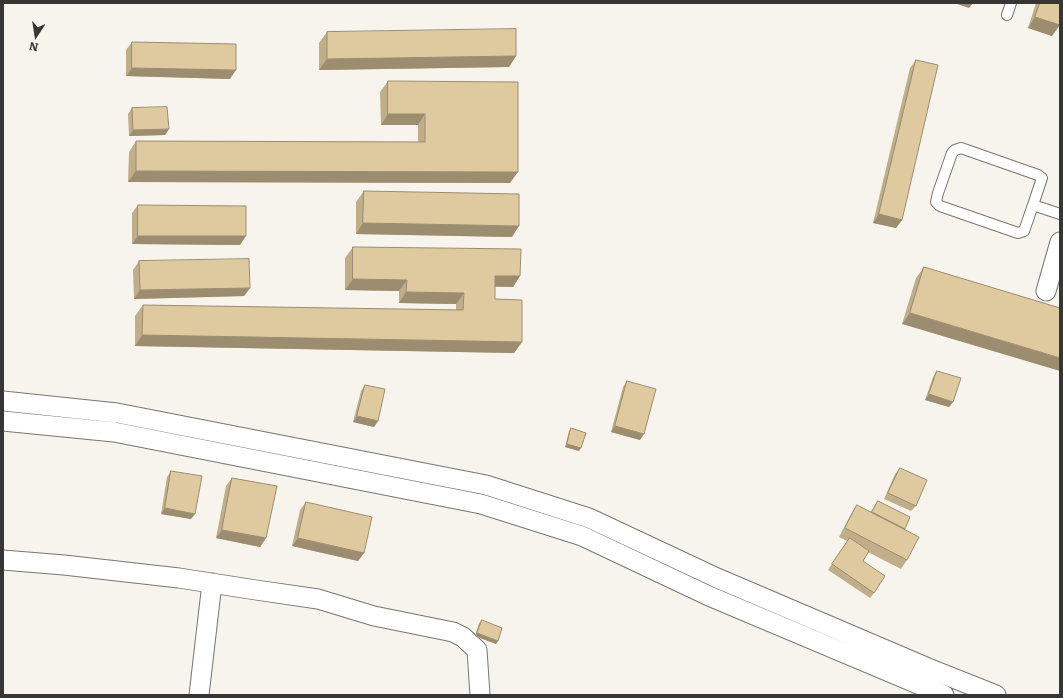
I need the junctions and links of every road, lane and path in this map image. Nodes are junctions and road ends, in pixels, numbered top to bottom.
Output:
1 (1011, 3) edge
2 (1007, 15) dead end
3 (1033, 205) junction
4 (1060, 214) edge
5 (1060, 242) edge
6 (1046, 291) dead end
7 (3, 401) edge
8 (3, 421) edge
9 (3, 560) edge
10 (212, 583) junction
11 (200, 695) edge
12 (480, 695) edge
13 (944, 695) edge
14 (996, 695) edge

1 - 2 lane
3 - 3 lane
3 - 4 lane
5 - 6 street
7 - 14 street
8 - 13 street
9 - 10 street
10 - 11 street
10 - 12 street

